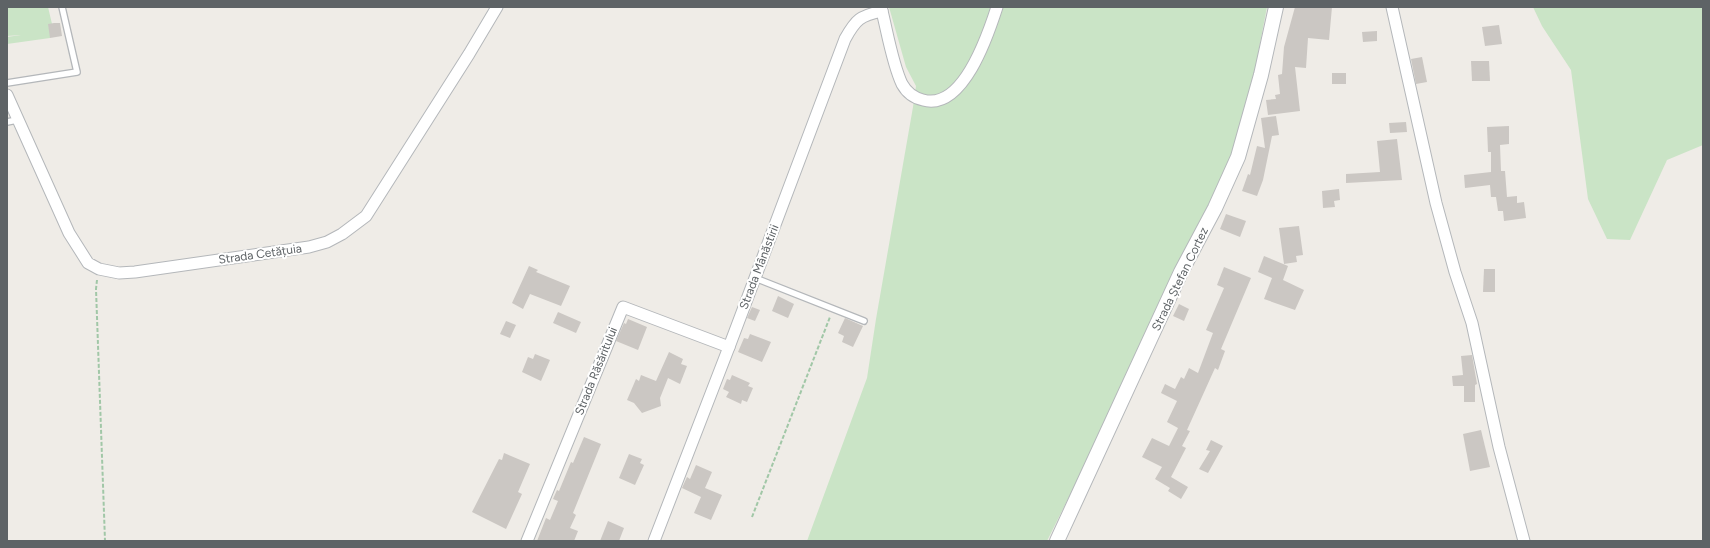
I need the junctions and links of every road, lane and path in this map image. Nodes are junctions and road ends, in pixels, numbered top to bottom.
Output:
1 (62, 7) edge
2 (497, 7) edge
3 (997, 7) edge
4 (1276, 7) edge
5 (1392, 7) edge
6 (881, 9) edge
7 (7, 82) edge
8 (7, 95) edge
9 (12, 121) edge
10 (99, 270) junction
11 (756, 278) junction
12 (833, 309) junction
13 (864, 321) dead end
14 (729, 347) junction
15 (752, 517) dead end
16 (105, 541) edge
17 (527, 541) edge
18 (654, 541) edge
19 (1057, 541) edge
20 (1524, 541) edge

1 - 7 lane
2 - 10 street, Strada Cetățuia
3 - 6 street
4 - 19 street, Strada Ștefan Cortez
5 - 20 street
6 - 11 street, Strada Mânăstirii
8 - 9 street
9 - 10 street
10 - 16 path
11 - 12 lane
11 - 14 street, Strada Mânăstirii
12 - 13 lane
12 - 15 path
14 - 17 street, Strada Răsăritului
14 - 18 street, Strada Mânăstirii

